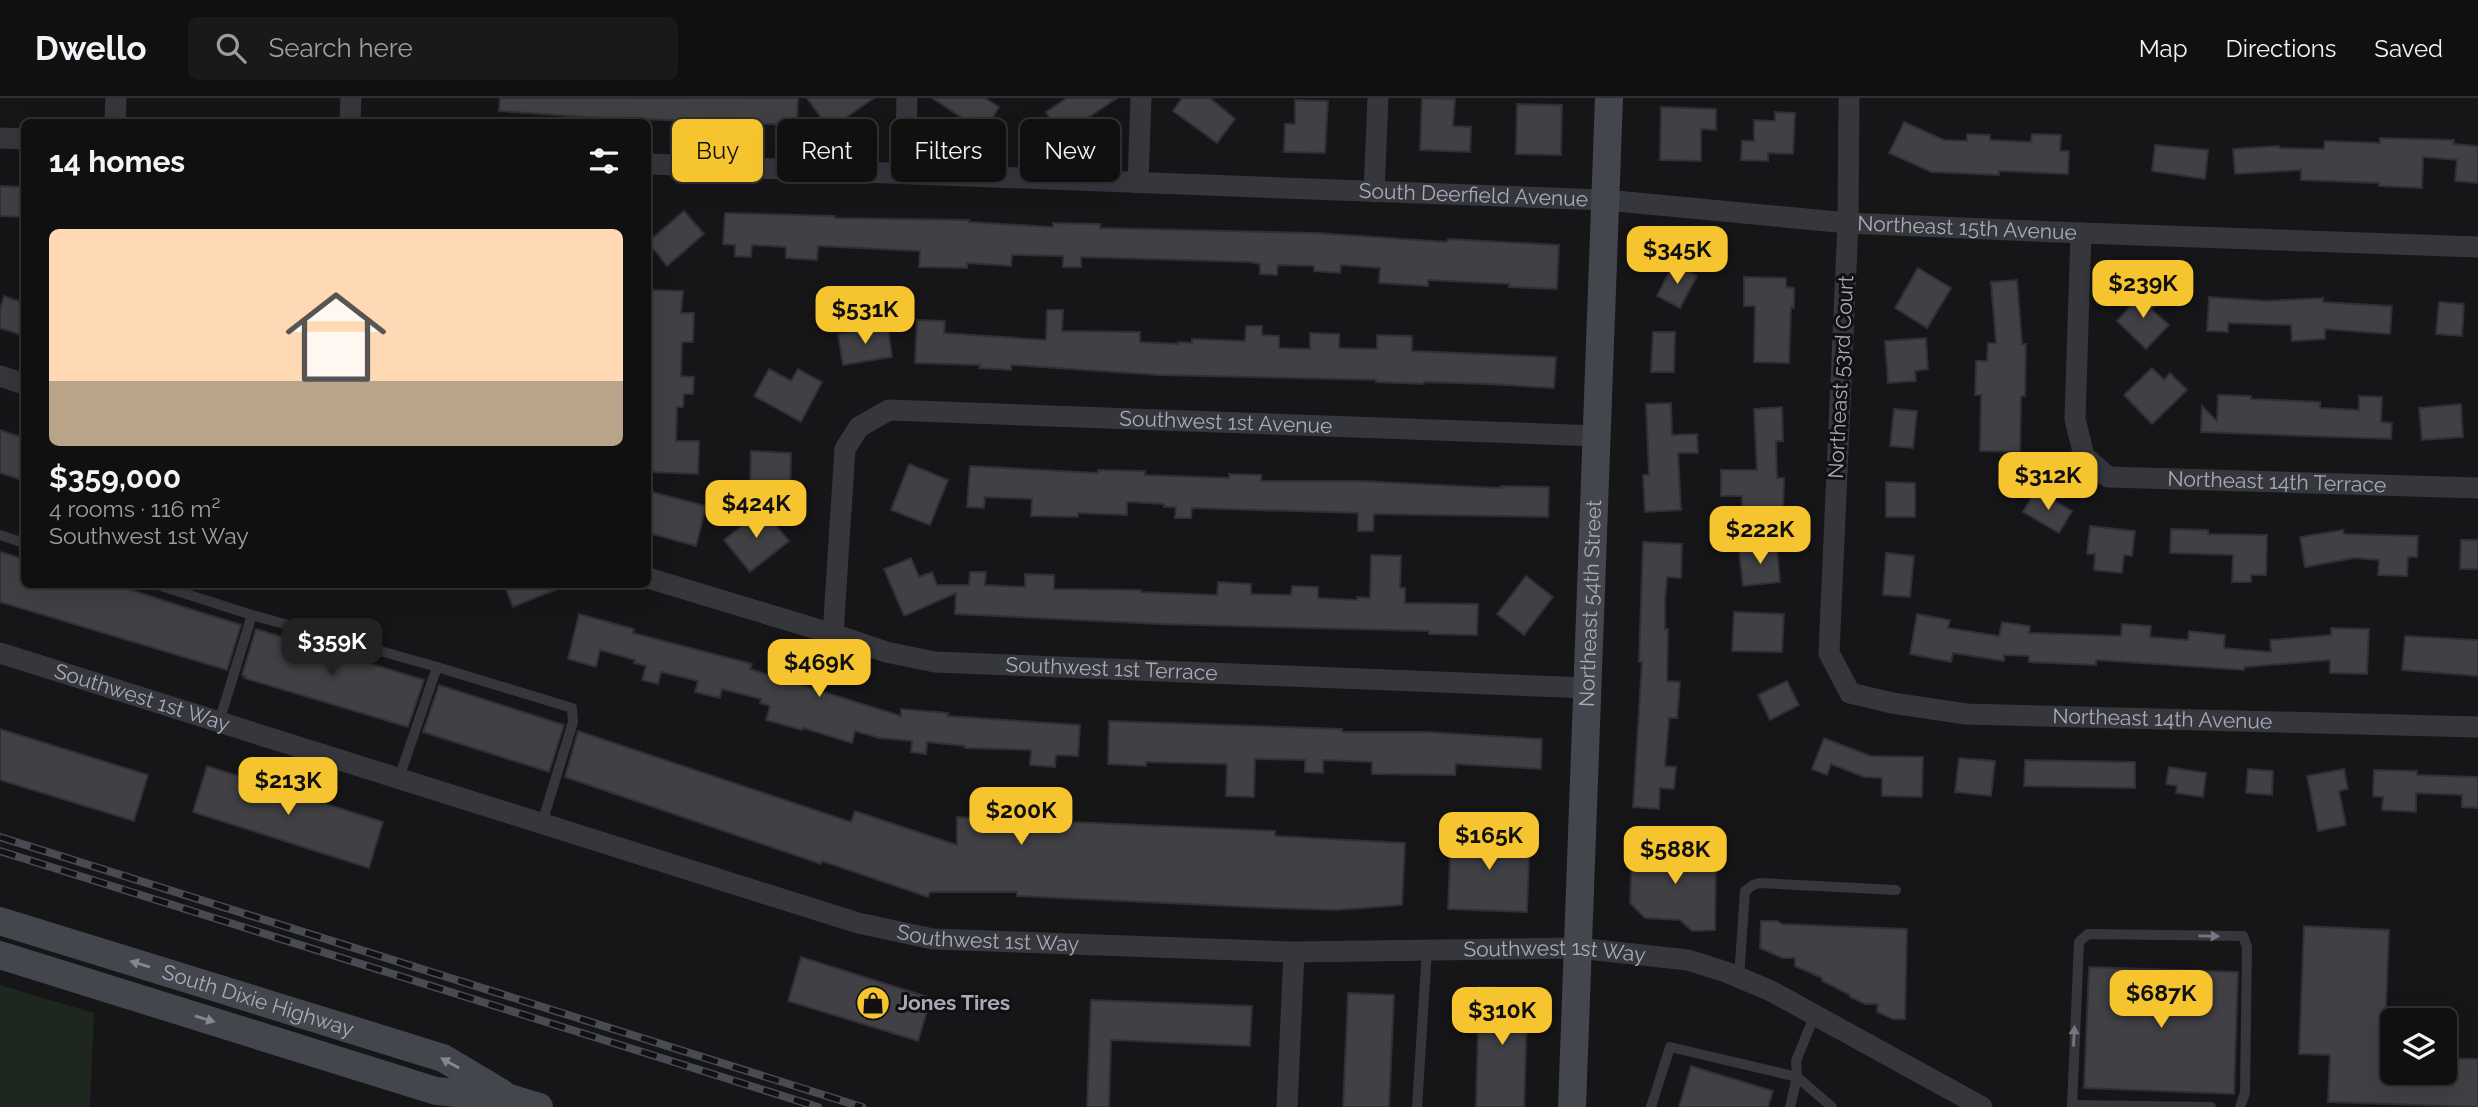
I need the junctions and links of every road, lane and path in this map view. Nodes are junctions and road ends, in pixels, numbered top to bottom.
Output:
1 (116, 98) edge
2 (351, 98) edge
3 (907, 98) edge
4 (1141, 98) edge
5 (1378, 98) edge
6 (1609, 98) edge
7 (1849, 98) edge
8 (116, 119) edge
9 (350, 119) edge
10 (906, 119) edge
11 (0, 138) edge
12 (21, 139) edge
13 (651, 164) edge
14 (891, 173) edge
15 (1006, 177) edge
16 (1138, 183) junction
17 (1374, 192) junction
18 (1616, 201) junction
19 (1848, 223) junction
20 (2081, 233) junction
21 (2478, 247) edge
22 (0, 376) edge
23 (21, 383) edge
24 (1598, 436) junction
25 (2478, 488) edge
26 (0, 535) edge
27 (21, 542) edge
28 (651, 579) edge
29 (168, 588) edge
30 (252, 615) junction
31 (833, 634) junction
32 (0, 653) edge
33 (437, 667) junction
34 (1589, 688) junction
35 (1850, 693) joint
36 (219, 722) junction
37 (2478, 727) edge
38 (399, 778) junction
39 (542, 823) junction
40 (1896, 890) dead end
41 (0, 920) edge
42 (1578, 948) junction
43 (1427, 950) junction
44 (1294, 952) junction
45 (0, 955) edge
46 (1740, 977) junction
47 (1815, 1014) junction
48 (1797, 1077) junction
49 (508, 1102) edge
50 (2072, 1106) edge
51 (539, 1107) edge
52 (1287, 1107) edge
53 (1417, 1107) edge
54 (1572, 1107) edge
55 (1651, 1107) edge
56 (1790, 1107) edge
57 (1832, 1107) edge
58 (1982, 1107) edge
59 (2211, 1107) edge
60 (2240, 1107) edge

1 - 8 street
2 - 9 street
3 - 10 street
4 - 16 street
5 - 17 street
6 - 18 main road, Northeast 54th Street
7 - 19 street, Northeast 53rd Court
11 - 12 street
13 - 14 street, South Deerfield Avenue
15 - 16 street, South Deerfield Avenue
16 - 17 street, South Deerfield Avenue
17 - 18 street, South Deerfield Avenue
18 - 19 street, Northeast 15th Avenue
18 - 24 main road, Northeast 54th Street
19 - 20 street, Northeast 15th Avenue
19 - 35 street, Northeast 53rd Court
20 - 21 street, Northeast 15th Avenue
20 - 25 street, Northeast 14th Terrace
22 - 23 street
24 - 31 street, Southwest 1st Avenue
24 - 34 main road, Northeast 54th Street
26 - 27 lane
28 - 31 street, Southwest 1st Terrace
29 - 30 lane
30 - 33 lane
30 - 36 lane
31 - 34 street, Southwest 1st Terrace
32 - 36 street, Southwest 1st Way
33 - 38 lane
33 - 39 lane
34 - 42 main road, Northeast 54th Street
35 - 37 street, Northeast 14th Avenue
36 - 38 street, Southwest 1st Way
38 - 39 street, Southwest 1st Way
39 - 44 street, Southwest 1st Way
40 - 46 lane
49 -> 41 main road, South Dixie Highway
42 - 43 street, Southwest 1st Way
42 - 46 street, Southwest 1st Way
42 - 54 main road, Northeast 54th Street
43 - 44 street, Southwest 1st Way
43 - 53 lane
44 - 52 street
45 -> 49 main road, South Dixie Highway
46 - 47 street, Southwest 1st Way
47 - 48 lane
47 - 58 street, Southwest 1st Way
48 - 55 lane
48 - 56 lane
48 - 57 lane
49 - 51 main road, South Dixie Highway
50 - 59 lane
50 -> 60 lane

